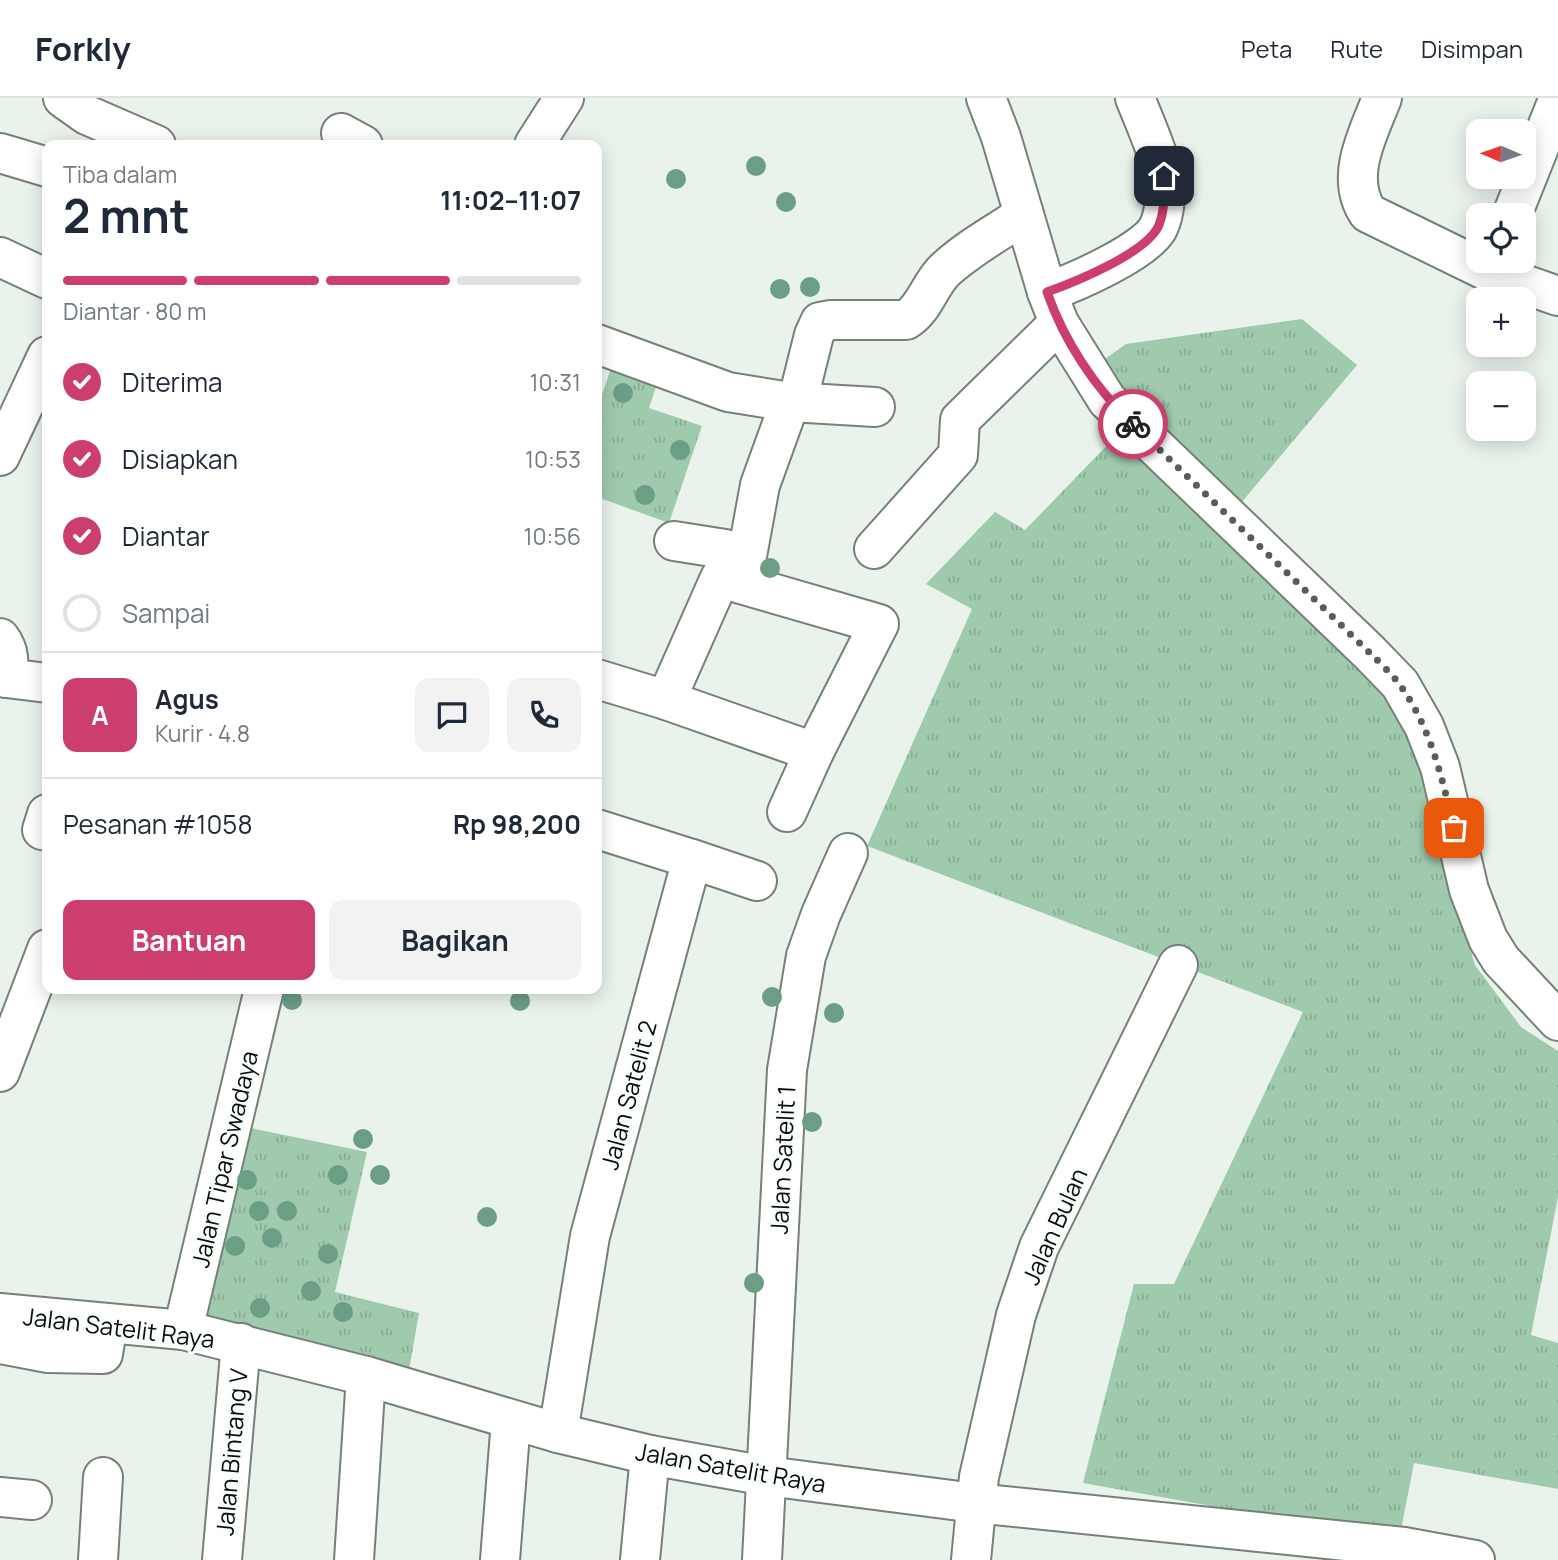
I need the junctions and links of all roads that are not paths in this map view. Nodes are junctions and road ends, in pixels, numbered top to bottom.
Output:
1 (564, 98) edge
2 (986, 98) edge
3 (1135, 98) edge
4 (1382, 98) edge
5 (1558, 100) edge
6 (76, 119) edge
7 (141, 140) edge
8 (537, 140) edge
9 (0, 153) edge
10 (42, 166) edge
11 (1517, 203) edge
12 (1024, 215) junction
13 (1466, 255) edge
14 (0, 257) edge
15 (1507, 273) edge
16 (42, 277) edge
17 (1558, 296) edge
18 (1053, 308) junction
19 (602, 346) edge
20 (42, 367) edge
21 (794, 402) junction
22 (875, 407) dead end
23 (0, 456) edge
24 (674, 541) dead end
25 (874, 549) dead end
26 (0, 638) edge
27 (3, 678) edge
28 (602, 681) edge
29 (42, 682) edge
30 (666, 700) junction
31 (814, 752) junction
32 (787, 812) dead end
33 (602, 831) edge
34 (848, 853) dead end
35 (692, 859) junction
36 (757, 881) dead end
37 (42, 961) edge
38 (1178, 965) dead end
39 (263, 994) edge
40 (1558, 1021) edge
41 (0, 1072) edge
42 (0, 1313) edge
43 (108, 1324) junction
44 (183, 1330) junction
45 (241, 1343) junction
46 (0, 1345) edge
47 (366, 1376) junction
48 (512, 1420) junction
49 (558, 1433) junction
50 (650, 1455) junction
51 (767, 1476) junction
52 (103, 1477) dead end
53 (975, 1503) junction
54 (98, 1560) edge
55 (222, 1560) edge
56 (354, 1560) edge
57 (499, 1560) edge
58 (640, 1560) edge
59 (762, 1560) edge
60 (971, 1560) edge
61 (1475, 1560) edge

1 - 8 street
2 - 12 street
3 - 18 street
4 - 13 street
5 - 11 street
6 - 7 street
9 - 10 street
12 - 18 street
12 - 21 street
14 - 16 street
15 - 17 street
18 - 25 street
18 - 40 street
19 - 21 street
20 - 23 street
21 - 22 street
21 - 24 street
26 - 27 street
27 - 29 street
28 - 30 street
30 - 31 street
30 - 31 street
31 - 32 street
33 - 35 street
34 - 51 street, Jalan Satelit 1
35 - 36 street
35 - 49 street, Jalan Satelit 2
37 - 41 street
38 - 53 street, Jalan Bulan
39 - 44 street, Jalan Tipar Swadaya
42 - 43 street, Jalan Satelit Raya
43 - 44 street, Jalan Satelit Raya
43 - 46 street
44 - 45 street, Jalan Satelit Raya
45 - 47 street, Jalan Satelit Raya
45 - 55 street, Jalan Bintang V
47 - 48 street, Jalan Satelit Raya
47 - 56 street
48 - 49 street, Jalan Satelit Raya
48 - 57 street
49 - 50 street, Jalan Satelit Raya
50 - 51 street, Jalan Satelit Raya
50 - 58 street
51 - 53 street, Jalan Satelit Raya
51 - 59 street, Jalan Satelit 1
52 - 54 street
53 - 60 street, Jalan Bulan
53 - 61 street, Jalan Satelit Raya

